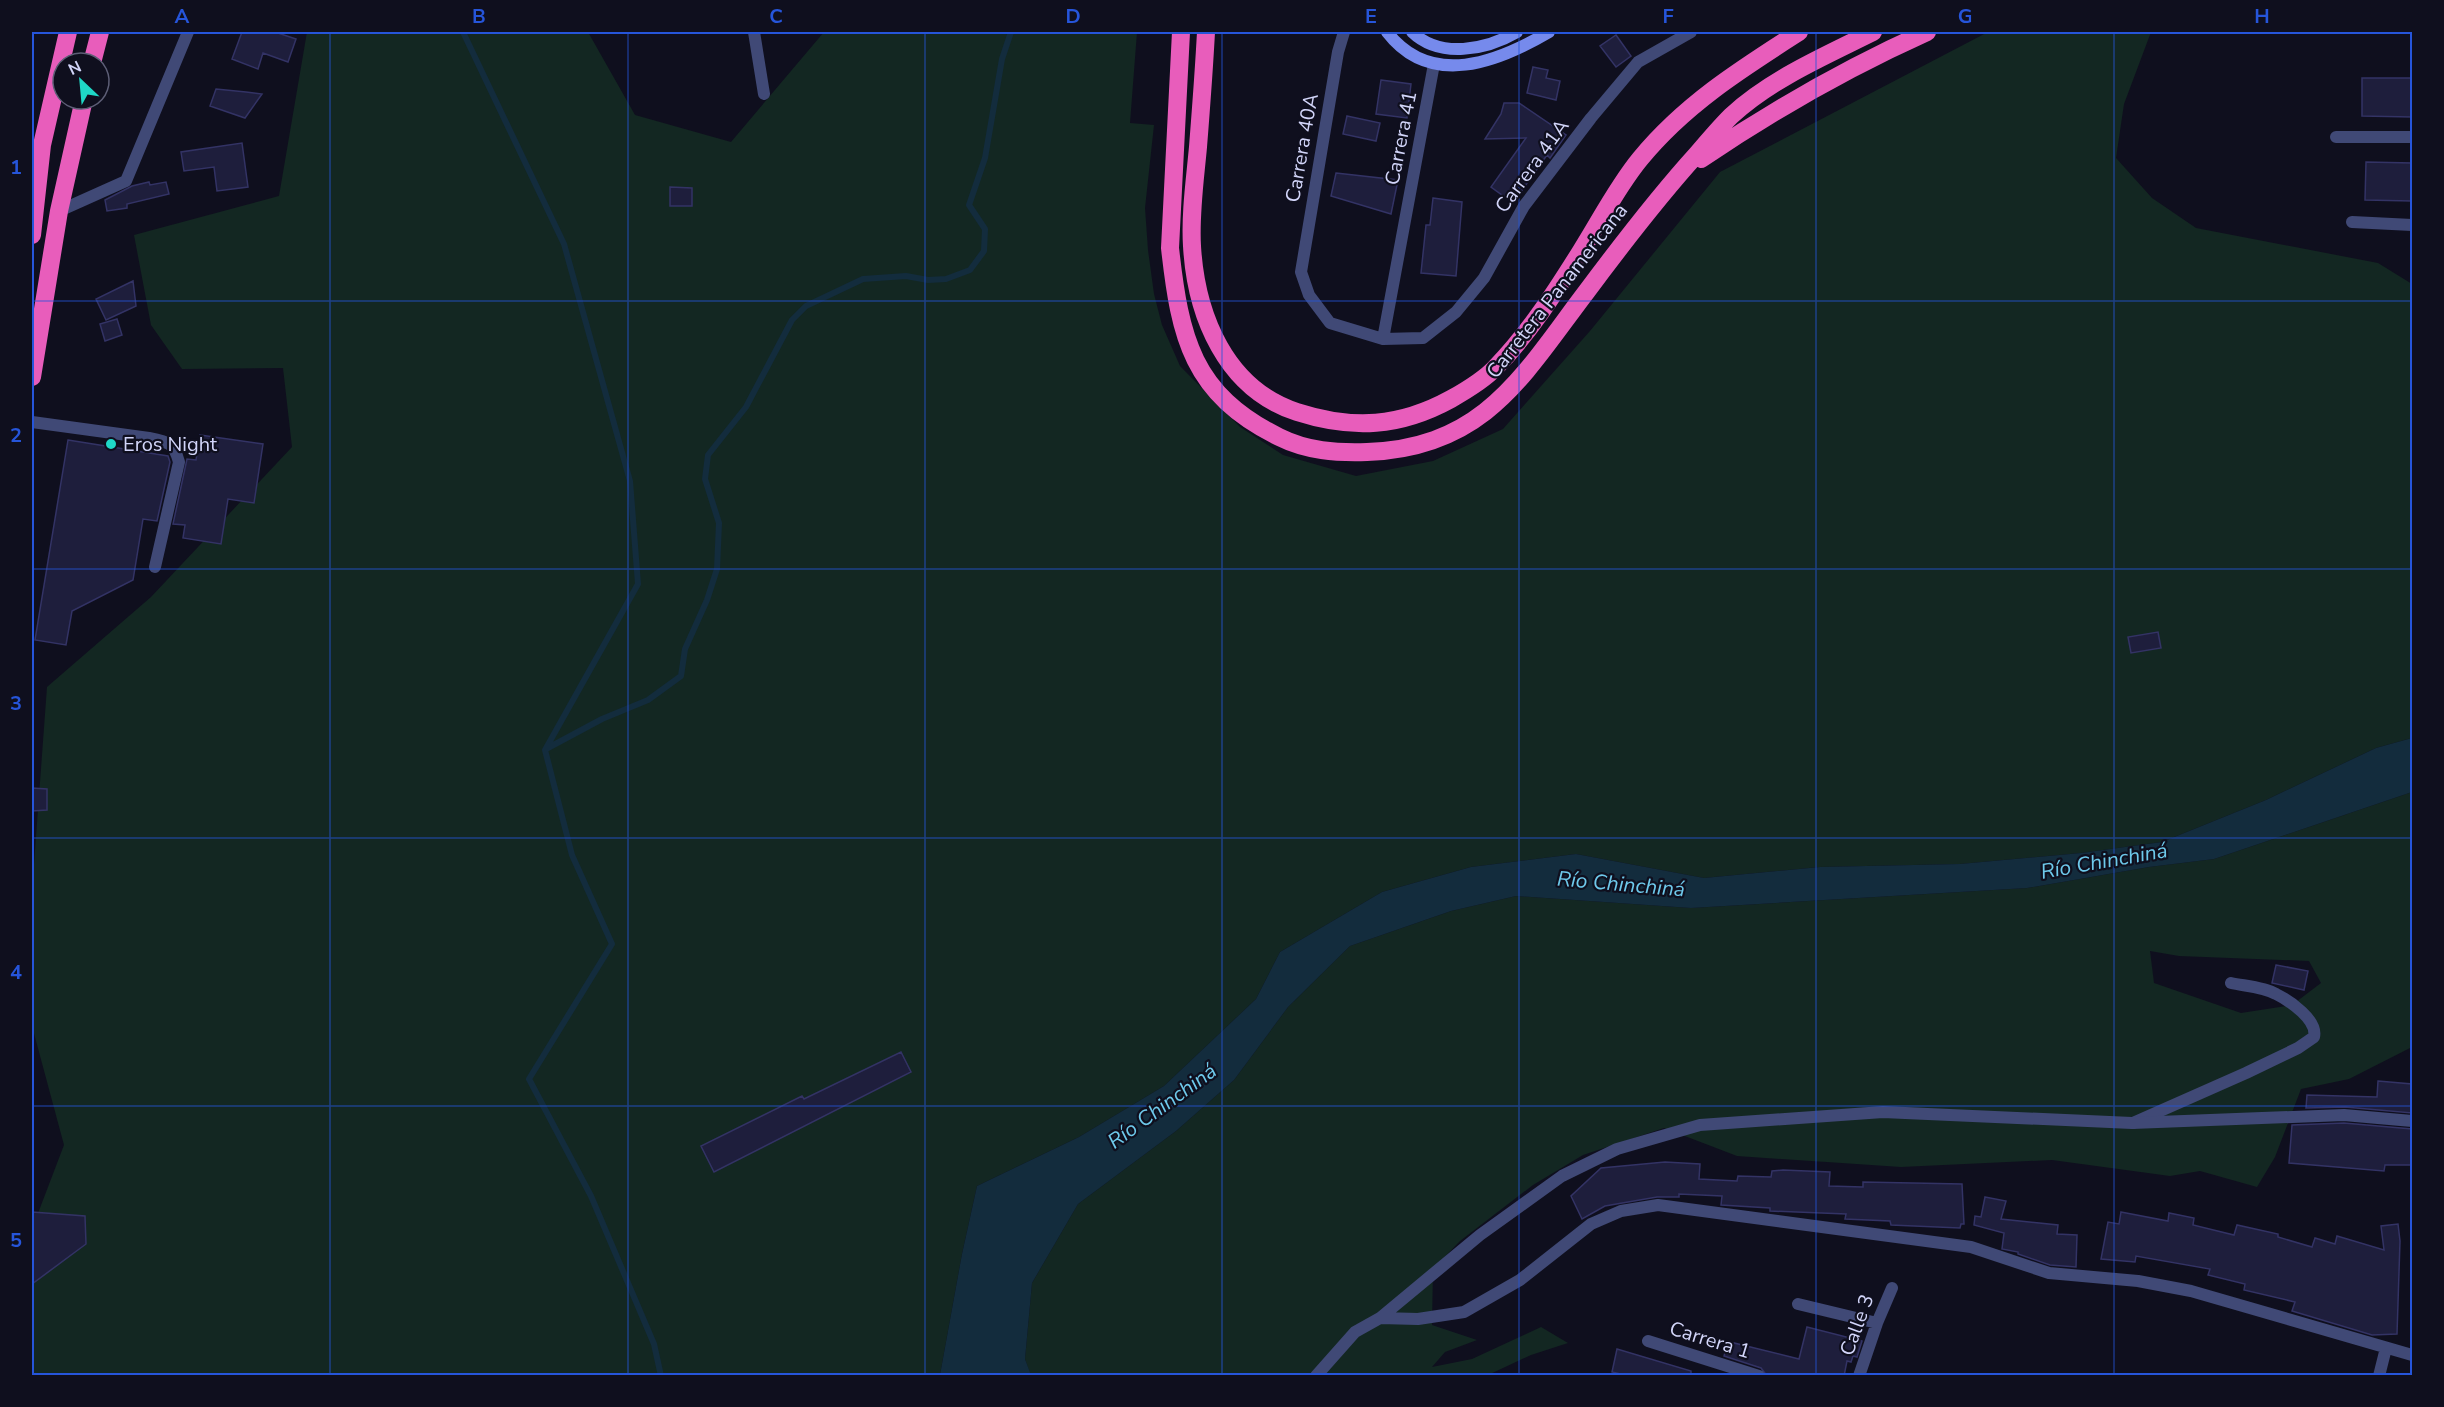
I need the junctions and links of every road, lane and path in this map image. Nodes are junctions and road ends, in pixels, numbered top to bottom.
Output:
1 (68, 32) edge
2 (100, 32) edge
3 (188, 32) edge
4 (754, 32) edge
5 (1181, 32) edge
6 (1206, 32) edge
7 (1344, 32) edge
8 (1387, 32) edge
9 (1412, 32) edge
10 (1517, 32) edge
11 (1549, 32) edge
12 (1691, 32) edge
13 (1799, 32) edge
14 (1873, 32) edge
15 (1927, 32) edge
16 (95, 51) edge
17 (1434, 64) junction
18 (764, 94) dead end
19 (81, 111) edge
20 (2336, 137) dead end
21 (2412, 137) edge
22 (1678, 176) junction
23 (59, 211) junction
24 (2352, 222) dead end
25 (2412, 225) edge
26 (32, 235) edge
27 (1383, 339) junction
28 (32, 377) edge
29 (32, 422) edge
30 (154, 567) dead end
31 (2231, 983) dead end
32 (2412, 1121) edge
33 (2132, 1123) junction
34 (1892, 1288) dead end
35 (1798, 1304) dead end
36 (1380, 1318) junction
37 (1877, 1323) junction
38 (1648, 1341) dead end
39 (2386, 1348) junction
40 (2412, 1355) edge
41 (1723, 1370) edge
42 (1316, 1376) edge
43 (1759, 1376) edge
44 (1859, 1376) edge
45 (2379, 1376) edge

1 - 26 highway
2 - 16 highway
3 - 23 street
4 - 18 street
5 - 22 highway, Carretera Panamericana
6 - 13 highway, Carretera Panamericana
7 - 27 street, Carrera 40A
8 - 17 main road
9 - 10 main road
11 - 17 main road
12 - 27 street, Carrera 41A
14 - 22 highway, Carretera Panamericana
15 - 22 highway
17 - 27 street, Carrera 41
19 - 23 highway
20 - 21 street
23 - 28 highway
24 - 25 street
29 - 30 street
31 - 33 street
32 - 33 street
33 - 36 street
34 - 37 street, Calle 3
35 - 37 street
36 - 39 street
36 - 42 street
37 - 44 street, Calle 3
38 - 41 street, Carrera 1
39 - 40 street
39 - 45 street
41 - 43 street, Carrera 1

